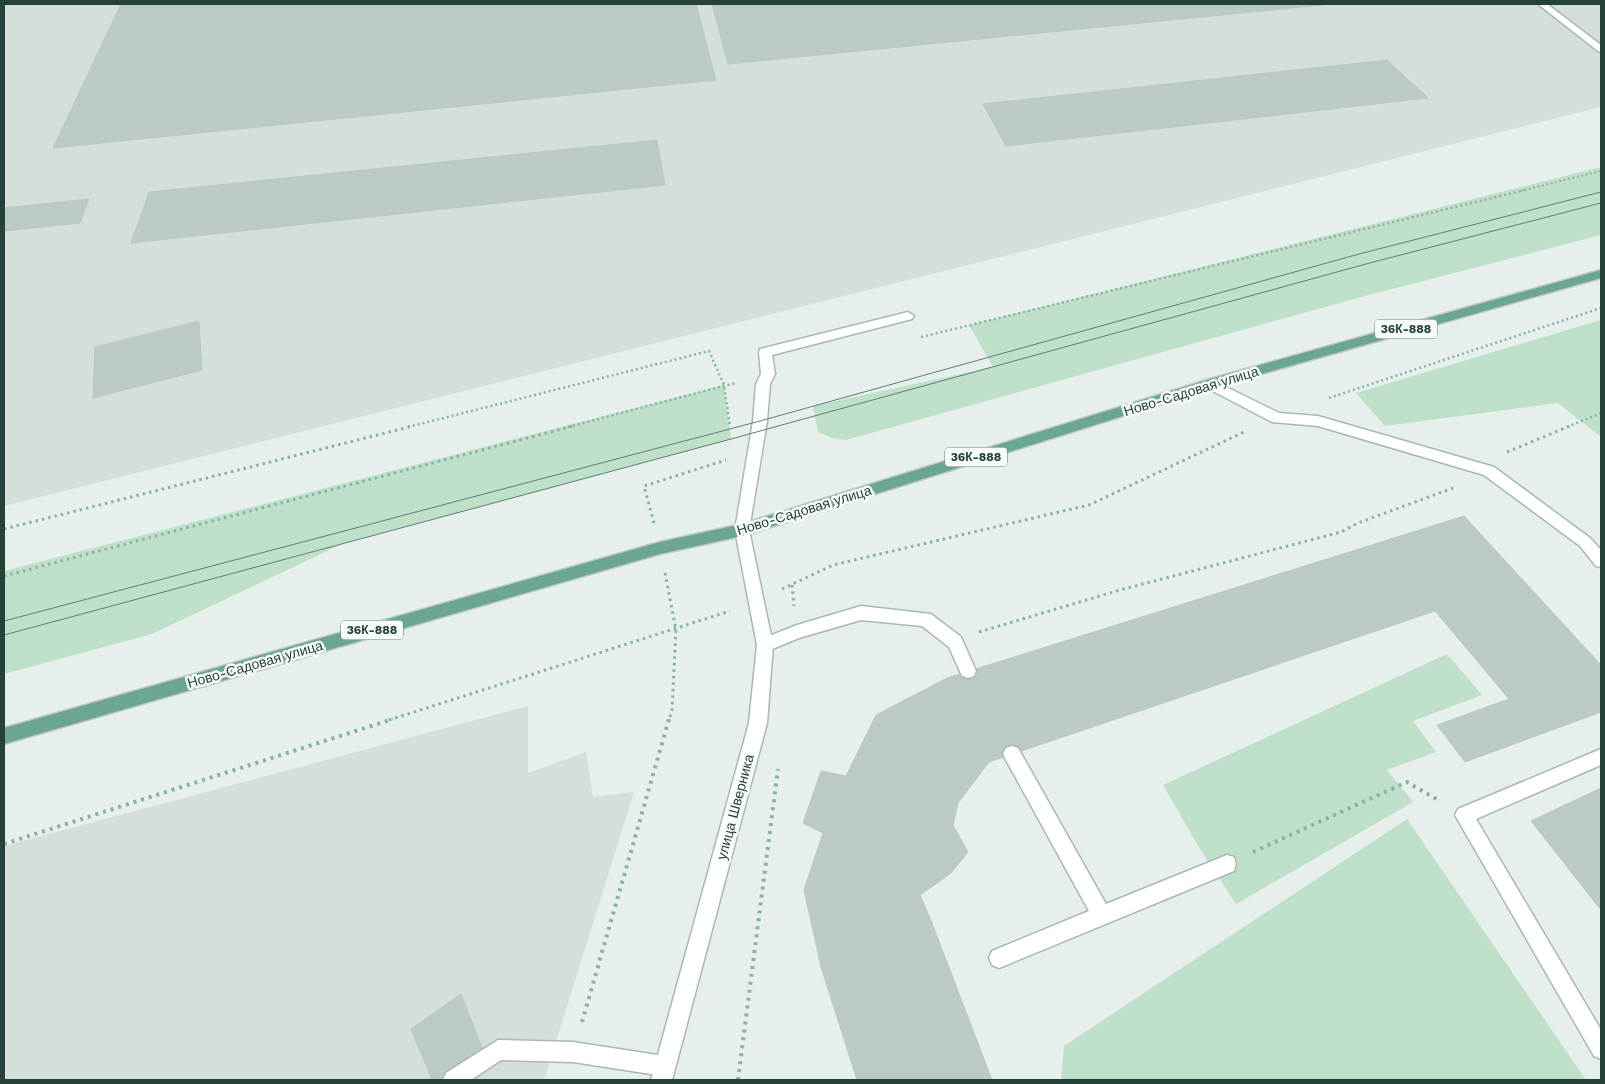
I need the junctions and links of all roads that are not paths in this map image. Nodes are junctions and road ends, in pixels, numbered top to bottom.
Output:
1 (1542, 4) edge
2 (1601, 49) edge
3 (1601, 274) edge
4 (908, 316) dead end
5 (1210, 384) junction
6 (742, 530) junction
7 (1601, 561) edge
8 (765, 645) junction
9 (968, 671) dead end
10 (4, 736) edge
11 (1012, 754) dead end
12 (1601, 757) edge
13 (1227, 864) road end
14 (1101, 915) junction
15 (999, 958) dead end
16 (1601, 1049) edge
17 (663, 1073) edge
18 (453, 1080) edge

1 - 2 street
3 - 5 main road, Ново-Садовая улица / 36К-888
4 - 6 street
5 - 6 main road, Ново-Садовая улица / 36К-888
5 - 7 street
6 - 8 street, улица Шверника
6 - 10 main road, Ново-Садовая улица / 36К-888
8 - 9 street
8 - 17 street, улица Шверника
11 - 14 street
12 - 16 street
13 - 14 street
14 - 15 street
17 - 18 street

